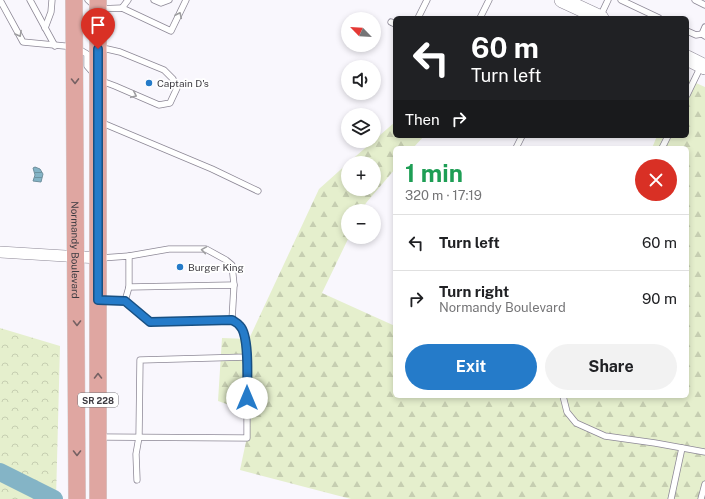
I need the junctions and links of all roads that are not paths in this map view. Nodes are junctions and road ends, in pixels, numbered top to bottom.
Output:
1 (0, 0) edge
2 (30, 0) edge
3 (52, 0) edge
4 (74, 0) edge
5 (128, 0) edge
6 (154, 0) edge
7 (169, 0) edge
8 (186, 0) edge
9 (427, 0) edge
10 (489, 0) edge
11 (562, 0) edge
12 (608, 0) edge
13 (621, 0) edge
14 (695, 0) edge
15 (95, 3) edge
16 (705, 5) edge
17 (122, 8) junction
18 (584, 14) edge
19 (419, 16) edge
20 (481, 16) edge
21 (601, 16) edge
22 (655, 16) edge
23 (705, 27) edge
24 (45, 28) junction
25 (689, 32) edge
26 (704, 35) edge
27 (54, 46) junction
28 (74, 47) junction
29 (98, 49) junction
30 (689, 59) edge
31 (703, 66) edge
32 (98, 80) junction
33 (689, 91) edge
34 (98, 121) junction
35 (258, 191) dead end
36 (0, 252) edge
37 (77, 256) junction
38 (129, 256) junction
39 (98, 258) junction
40 (234, 285) junction
41 (128, 287) junction
42 (98, 300) junction
43 (125, 301) junction
44 (232, 320) junction
45 (77, 350) junction
46 (247, 357) junction
47 (564, 398) edge
48 (98, 436) junction
49 (139, 437) junction
50 (682, 448) junction
51 (705, 452) edge
52 (137, 480) dead end
53 (705, 484) edge
54 (77, 499) edge
55 (98, 499) edge
56 (671, 499) edge
57 (701, 499) edge

1 -> 27 lane
2 - 24 lane
3 - 24 lane
4 - 28 main road, Normandy Boulevard / SR 228
5 - 17 lane
6 - 7 lane
17 -> 8 lane
9 - 19 lane
10 - 20 lane
11 - 18 main road
12 - 21 lane
13 - 22 lane
14 - 16 lane
15 - 17 lane
15 - 29 main road, SR 228
23 - 26 lane
24 - 27 lane
25 - 26 lane
27 - 28 lane
28 - 32 lane
28 -> 37 main road, Normandy Boulevard / SR 228
29 - 32 main road, SR 228
32 -> 29 lane
30 - 31 main road
31 - 33 lane
32 - 34 main road, SR 228
34 - 35 lane
34 - 39 main road, SR 228
36 - 37 street
37 - 39 street
37 -> 45 main road, Normandy Boulevard / SR 228
38 - 39 lane
40 -> 38 lane
38 - 41 lane
39 - 42 main road, SR 228
40 - 41 lane
40 - 44 lane
41 - 43 lane
42 - 43 lane
48 -> 42 main road, SR 228
43 - 44 lane
44 - 46 lane
45 - 48 main road
45 -> 54 main road, Normandy Boulevard / SR 228
46 - 49 lane
46 - 49 lane
47 - 50 lane
48 - 49 lane
48 - 55 main road, SR 228
49 - 52 lane
50 - 51 lane
50 - 56 lane
53 - 57 lane

